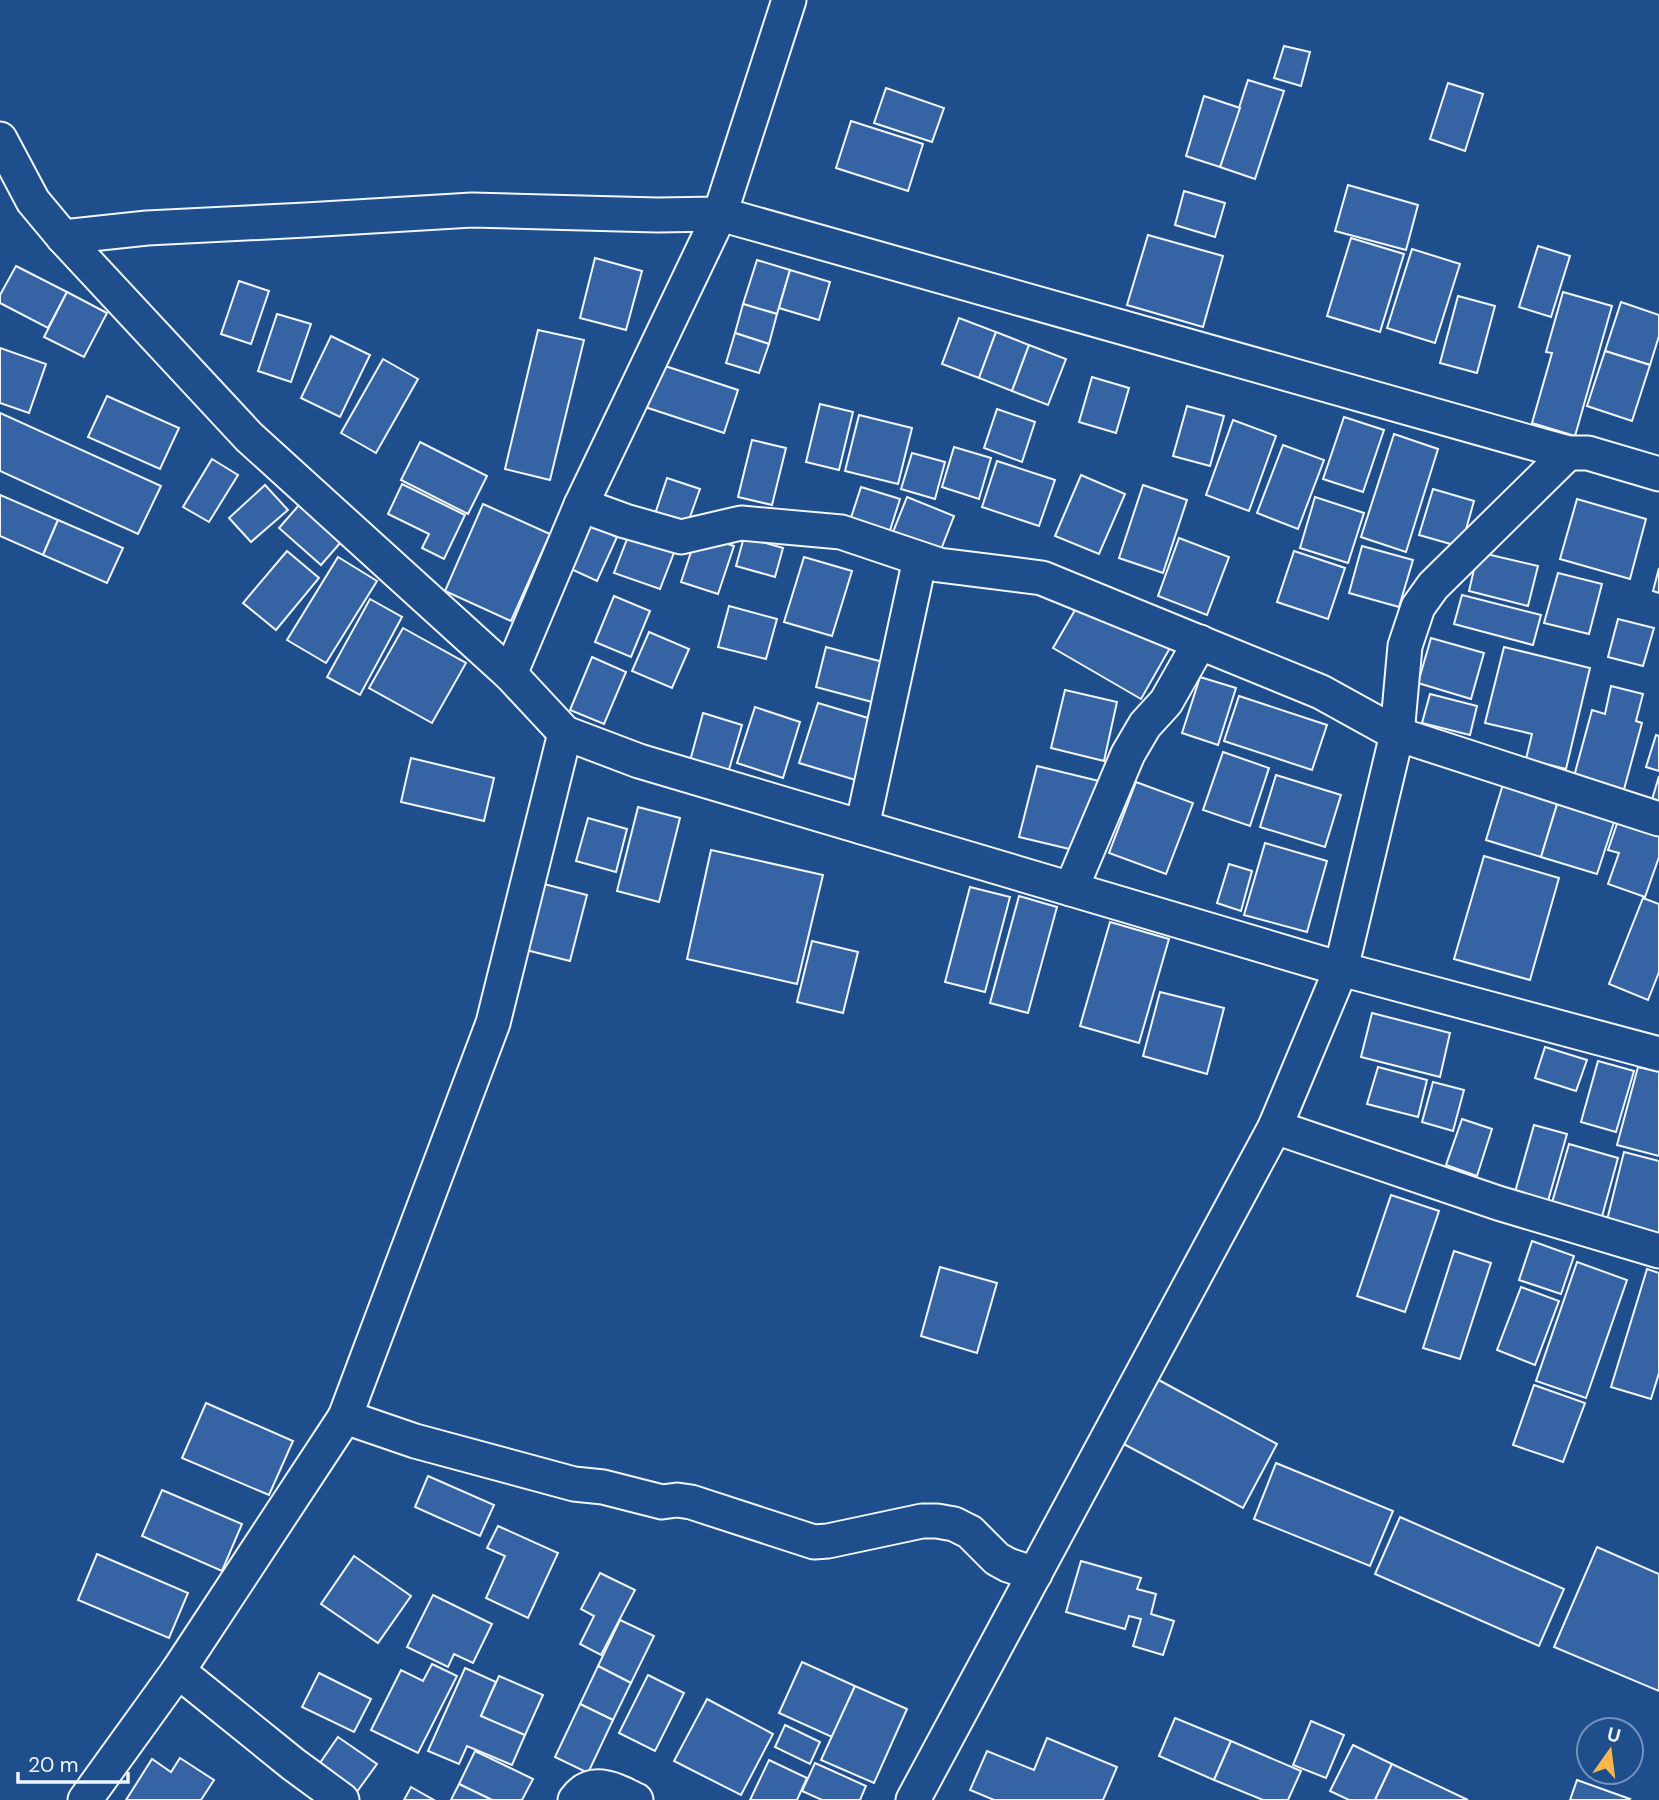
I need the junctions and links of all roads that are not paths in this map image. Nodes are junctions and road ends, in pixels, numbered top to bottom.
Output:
1 (789, 0) edge
2 (0, 139) edge
3 (719, 214) junction
4 (63, 237) junction
5 (1568, 453) junction
6 (1659, 474) edge
7 (581, 505) junction
8 (920, 559) junction
9 (1200, 642) junction
10 (510, 674) junction
11 (565, 733) junction
12 (1397, 734) junction
13 (1659, 819) edge
14 (862, 827) junction
15 (1070, 889) junction
16 (1341, 969) junction
17 (1659, 1054) edge
18 (1275, 1127) junction
19 (1659, 1251) edge
20 (345, 1417) junction
21 (1035, 1574) junction
22 (178, 1671) junction
23 (85, 1800) edge
24 (342, 1800) edge
25 (575, 1800) edge
26 (636, 1800) edge
27 (913, 1800) edge

1 - 3 street
2 - 4 street
3 - 4 street
3 - 5 street
3 - 7 street
4 - 10 street
5 - 6 street
5 - 12 street
7 - 8 street
7 - 10 street
8 - 9 street
8 - 14 street
9 - 12 street
9 - 15 street
10 - 11 street
11 - 14 street
11 - 20 street
12 - 13 street
12 - 16 street
14 - 15 street
15 - 16 street
16 - 17 street
16 - 18 street
18 - 19 street
18 - 21 street
20 - 21 street
20 - 22 street
21 - 27 street
22 - 23 street
22 - 24 street
25 - 26 street

